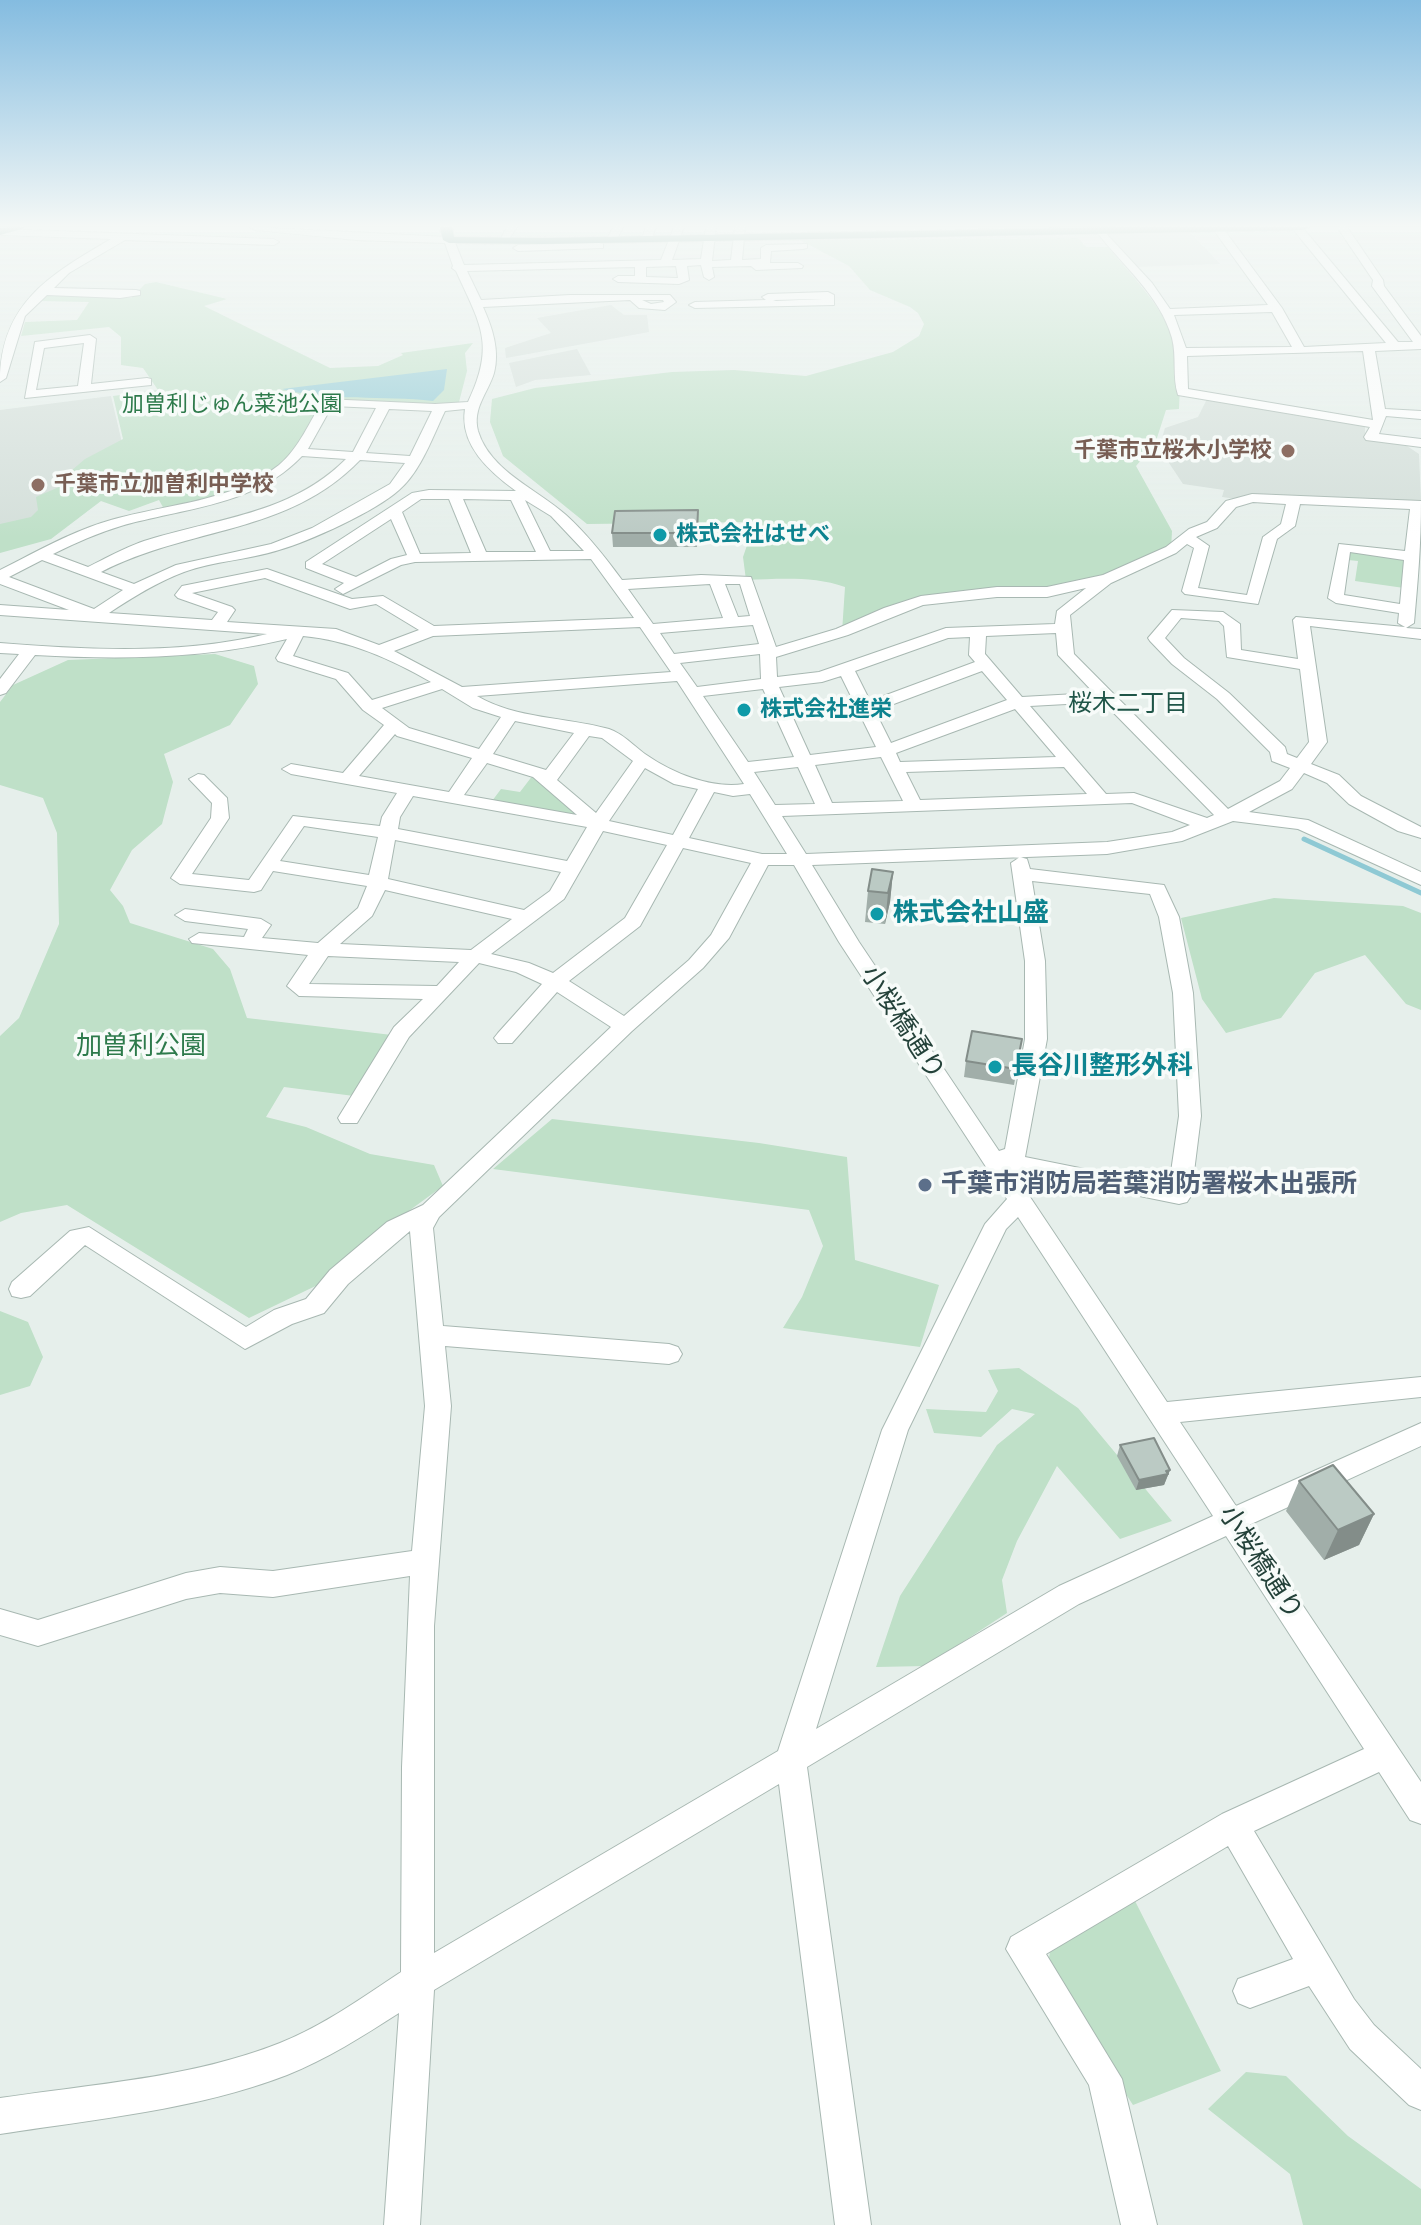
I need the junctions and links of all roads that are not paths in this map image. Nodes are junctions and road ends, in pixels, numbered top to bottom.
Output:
1 (14, 331) edge
2 (487, 331) edge
3 (1177, 331) edge
4 (1289, 331) edge
5 (1382, 331) edge
6 (1421, 345) edge
7 (1396, 347) junction
8 (1368, 349) junction
9 (1300, 351) junction
10 (1183, 352) junction
11 (32, 375) junction
12 (0, 378) edge
13 (147, 382) dead end
14 (84, 388) junction
15 (384, 405) junction
16 (471, 405) junction
17 (440, 409) junction
18 (1421, 415) edge
19 (1377, 418) junction
20 (1414, 443) edge
21 (1421, 451) edge
22 (299, 452) junction
23 (357, 456) junction
24 (414, 460) junction
25 (454, 494) junction
26 (523, 495) junction
27 (214, 500) junction
28 (1294, 500) junction
29 (1419, 505) edge
30 (395, 511) junction
31 (243, 523) junction
32 (1186, 538) junction
33 (275, 547) junction
34 (41, 555) junction
35 (595, 555) junction
36 (545, 556) junction
37 (415, 558) junction
38 (481, 558) junction
39 (1417, 558) edge
40 (89, 572) junction
41 (0, 578) edge
42 (716, 579) junction
43 (1108, 579) junction
44 (356, 582) junction
45 (618, 585) junction
46 (135, 589) junction
47 (332, 594) junction
48 (0, 610) edge
49 (1408, 610) junction
50 (96, 615) junction
51 (761, 620) junction
52 (732, 622) junction
53 (218, 623) junction
54 (647, 625) junction
55 (1063, 628) junction
56 (299, 630) junction
57 (978, 630) junction
58 (431, 631) junction
59 (11, 633) edge
60 (1413, 634) edge
61 (31, 650) junction
62 (381, 650) junction
63 (769, 651) junction
64 (985, 664) junction
65 (1306, 665) junction
66 (846, 670) junction
67 (682, 676) junction
68 (769, 683) junction
69 (1, 688) edge
70 (450, 688) junction
71 (1107, 697) junction
72 (1018, 702) junction
73 (369, 706) junction
74 (865, 709) junction
75 (511, 715) junction
76 (392, 726) junction
77 (585, 729) junction
78 (484, 757) junction
79 (891, 759) junction
80 (642, 760) junction
81 (805, 760) junction
82 (1069, 762) junction
83 (1302, 766) junction
84 (743, 768) junction
85 (291, 769) dead end
86 (348, 778) junction
87 (198, 779) dead end
88 (548, 780) junction
89 (709, 786) junction
90 (409, 788) junction
91 (756, 788) junction
92 (454, 797) junction
93 (1101, 799) junction
94 (913, 804) junction
95 (826, 809) junction
96 (772, 811) junction
97 (1228, 816) junction
98 (598, 824) junction
99 (1208, 825) junction
100 (389, 833) junction
101 (1421, 833) edge
102 (677, 841) junction
103 (762, 860) junction
104 (801, 860) junction
105 (1020, 864) junction
106 (268, 865) junction
107 (572, 868) junction
108 (1421, 879) edge
109 (377, 882) junction
110 (185, 915) dead end
111 (529, 917) junction
112 (199, 939) dead end
113 (249, 944) junction
114 (322, 950) junction
115 (475, 956) junction
116 (555, 982) junction
117 (442, 993) junction
118 (625, 1026) junction
119 (505, 1038) dead end
120 (349, 1118) dead end
121 (997, 1161) junction
122 (1019, 1201) junction
123 (431, 1211) junction
124 (21, 1289) dead end
125 (430, 1335) junction
126 (669, 1354) dead end
127 (1421, 1387) edge
128 (1162, 1413) junction
129 (1421, 1434) edge
130 (1233, 1522) junction
131 (426, 1561) junction
132 (0, 1622) edge
133 (1385, 1754) junction
134 (791, 1759) junction
135 (1421, 1809) edge
136 (1233, 1825) junction
137 (1316, 1967) junction
138 (418, 1981) junction
139 (1250, 1991) dead end
140 (1421, 2093) edge
141 (0, 2116) edge
142 (402, 2225) edge
143 (853, 2225) edge
144 (1139, 2225) edge

1 - 12 street
2 - 16 street
3 - 10 street
4 - 9 street
5 - 7 street
6 - 7 street
7 - 8 street
8 - 9 street
8 - 19 street
9 - 10 street
10 - 19 street
11 - 12 street
11 - 14 street
11 - 14 street
13 - 14 street
15 - 17 street
15 - 22 street
15 - 23 street
16 - 17 street
16 - 26 street, 小桜橋通り
17 - 24 street
18 - 19 street
19 - 20 street
20 - 21 street
22 - 23 street
22 - 27 street
23 - 24 street
23 - 31 street
24 - 33 street
25 - 26 street
25 - 30 street
25 - 38 street
26 - 35 street, 小桜橋通り
26 - 36 street
27 - 31 street
27 - 34 street
28 - 29 street
28 - 32 street
28 - 32 street
29 - 39 street
30 - 37 street
30 - 44 street
31 - 33 street
31 - 40 street
32 - 43 street
33 - 46 street
34 - 40 street
34 - 41 street
35 - 36 street
35 - 45 street, 小桜橋通り
36 - 38 street
37 - 38 street
37 - 44 street
39 - 49 street
39 - 49 street
40 - 46 street
41 - 50 street
42 - 45 street
42 - 51 street
42 - 52 street
43 - 55 street
43 - 63 street
44 - 47 street
45 - 54 street, 小桜橋通り
46 - 50 street
47 - 53 street
47 - 58 street
48 - 59 street
49 - 60 street
50 - 53 street
50 - 59 street
51 - 52 street
51 - 63 street
52 - 54 street
53 - 56 street
54 - 58 street
54 - 67 street, 小桜橋通り
55 - 57 street
55 - 71 street
56 - 61 street
56 - 62 street
56 - 73 street
57 - 64 street
57 - 66 street
58 - 62 street
59 - 61 street
60 - 65 street
61 - 69 street
62 - 70 street
63 - 67 street
63 - 68 street
64 - 72 street
64 - 74 street
65 - 83 street
65 - 83 street
66 - 68 street
66 - 74 street
67 - 68 street
67 - 70 street
67 - 84 street, 小桜橋通り
68 - 81 street
70 - 73 street
70 - 75 street
71 - 72 street
71 - 97 street
72 - 79 street
72 - 82 street
73 - 76 street
74 - 79 street
75 - 77 street
75 - 78 street
76 - 78 street
76 - 86 street
77 - 80 street
77 - 88 street
78 - 88 street
78 - 92 street
79 - 81 street
79 - 82 street
79 - 94 street
80 - 89 street
80 - 98 street
81 - 84 street
81 - 95 street
82 - 93 street
83 - 97 street
83 - 101 street
84 - 91 street, 小桜橋通り
85 - 86 street
86 - 90 street
87 - 106 street
88 - 98 street
89 - 91 street
89 - 102 street
90 - 92 street
90 - 100 street
91 - 96 street, 小桜橋通り
92 - 98 street
93 - 94 street
93 - 99 street
94 - 95 street
95 - 96 street
96 - 104 street, 小桜橋通り
97 - 99 street
97 - 108 street
98 - 102 street
98 - 107 street
99 - 105 street
100 - 106 street
100 - 107 street
100 - 109 street
102 - 103 street
102 - 116 street
103 - 104 street
103 - 118 street
104 - 105 street
104 - 121 street, 小桜橋通り
105 - 121 street
105 - 121 street
106 - 109 street
107 - 111 street
109 - 111 street
109 - 114 street
110 - 113 street
111 - 115 street
112 - 113 street
113 - 114 street
114 - 115 street
114 - 117 street
115 - 116 street
115 - 117 street
116 - 118 street
116 - 119 street
117 - 120 street
118 - 123 street
121 - 122 street, 小桜橋通り
122 - 128 street, 小桜橋通り
122 - 134 street
123 - 124 street
123 - 125 street
125 - 126 street
125 - 131 street
127 - 128 street
128 - 130 street, 小桜橋通り
129 - 130 street
130 - 133 street, 小桜橋通り
130 - 134 street
131 - 132 street
131 - 138 street
133 - 135 street, 小桜橋通り
133 - 136 street
134 - 138 street
134 - 143 street
136 - 137 street
136 - 144 street
137 - 139 street
137 - 140 street
138 - 141 street
138 - 142 street

